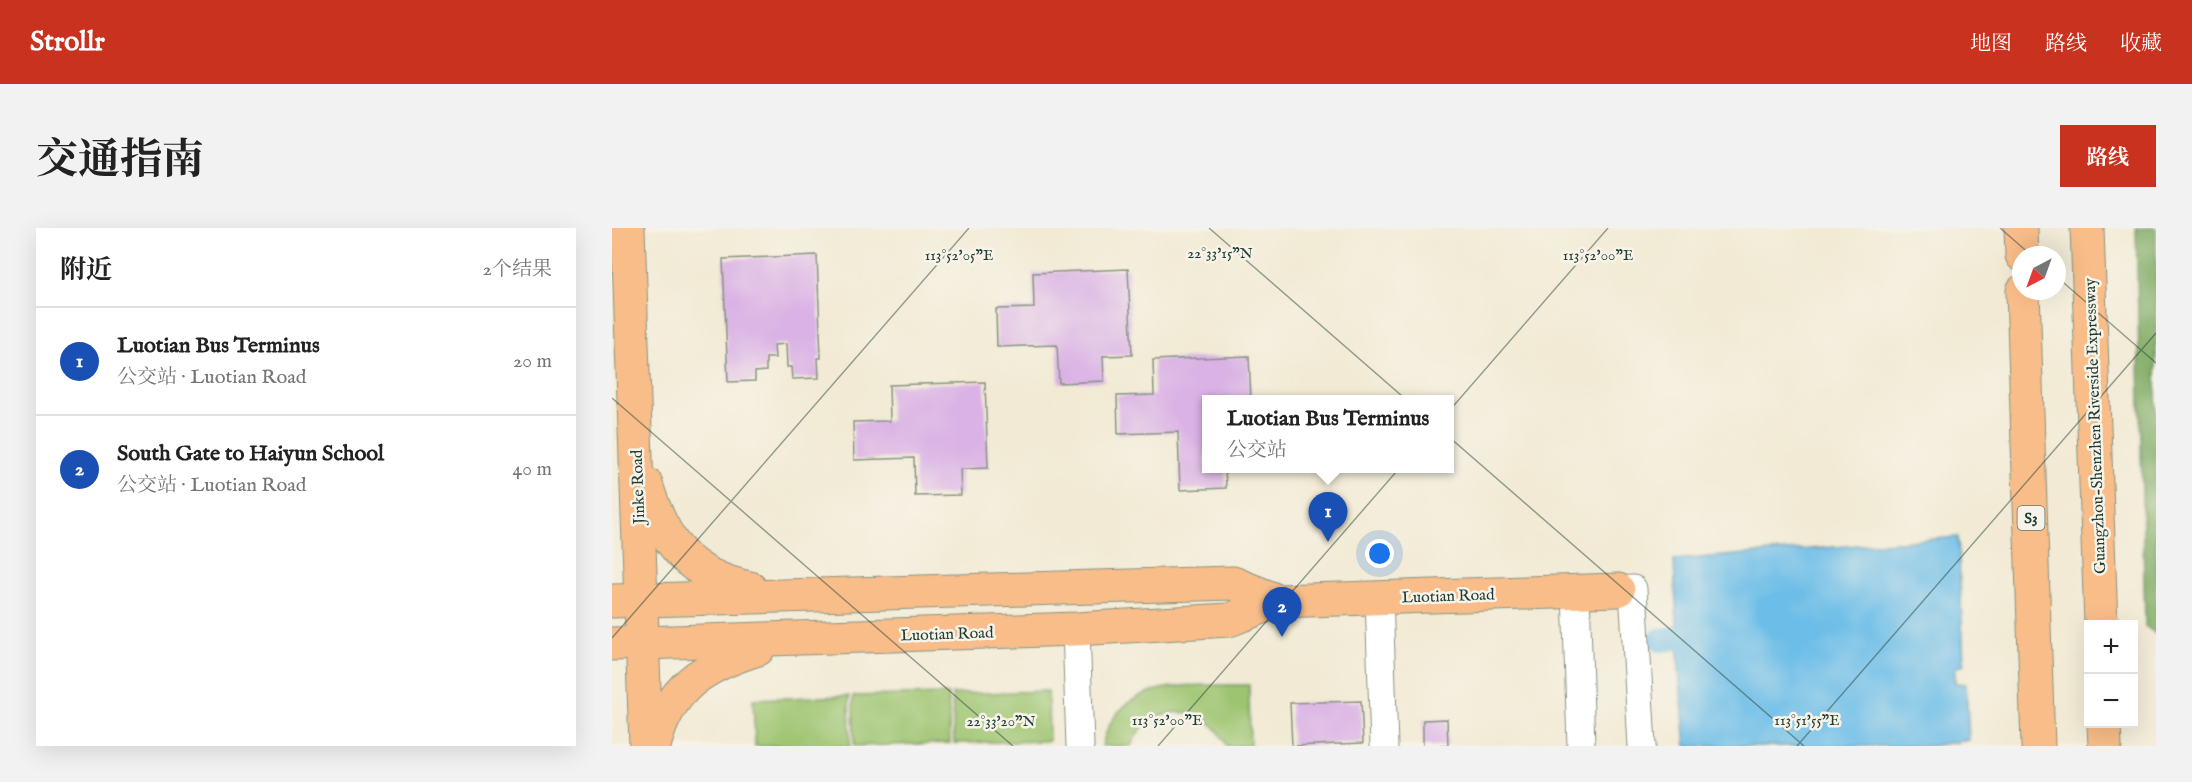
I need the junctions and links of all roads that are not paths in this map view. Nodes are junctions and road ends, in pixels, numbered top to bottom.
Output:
1 (628, 228) edge
2 (2021, 228) edge
3 (2087, 228) edge
4 (2022, 246) edge
5 (2023, 300) edge
6 (634, 437) junction
7 (1618, 590) joint
8 (1576, 591) junction
9 (790, 595) junction
10 (1379, 597) junction
11 (626, 600) edge
12 (1278, 601) junction
13 (2100, 620) edge
14 (1076, 629) junction
15 (796, 638) junction
16 (627, 643) edge
17 (2104, 728) edge
18 (646, 746) edge
19 (654, 746) edge
20 (1080, 746) edge
21 (1384, 746) edge
22 (1581, 746) edge
23 (1642, 746) edge
24 (2038, 746) edge
25 (2105, 746) edge

1 - 6 main road, Jinke Road
2 - 4 main road
3 - 13 main road, Guangzhou-Shenzhen Riverside Expressway
5 - 24 main road, S3
6 - 9 main road
6 - 11 main road, Jinke Road
7 - 8 main road, Luotian Road
7 - 23 lane
8 - 10 main road, Luotian Road
8 - 22 lane
9 - 11 main road, Luotian Road
9 - 12 main road, Luotian Road
10 - 12 main road, Luotian Road
10 - 21 lane
11 - 16 main road, Jinke Road
12 - 14 main road, Luotian Road
14 - 15 main road, Luotian Road
14 - 20 lane
15 - 16 main road, Luotian Road
15 - 19 main road
16 - 18 main road, Jinke Road
17 - 25 main road

